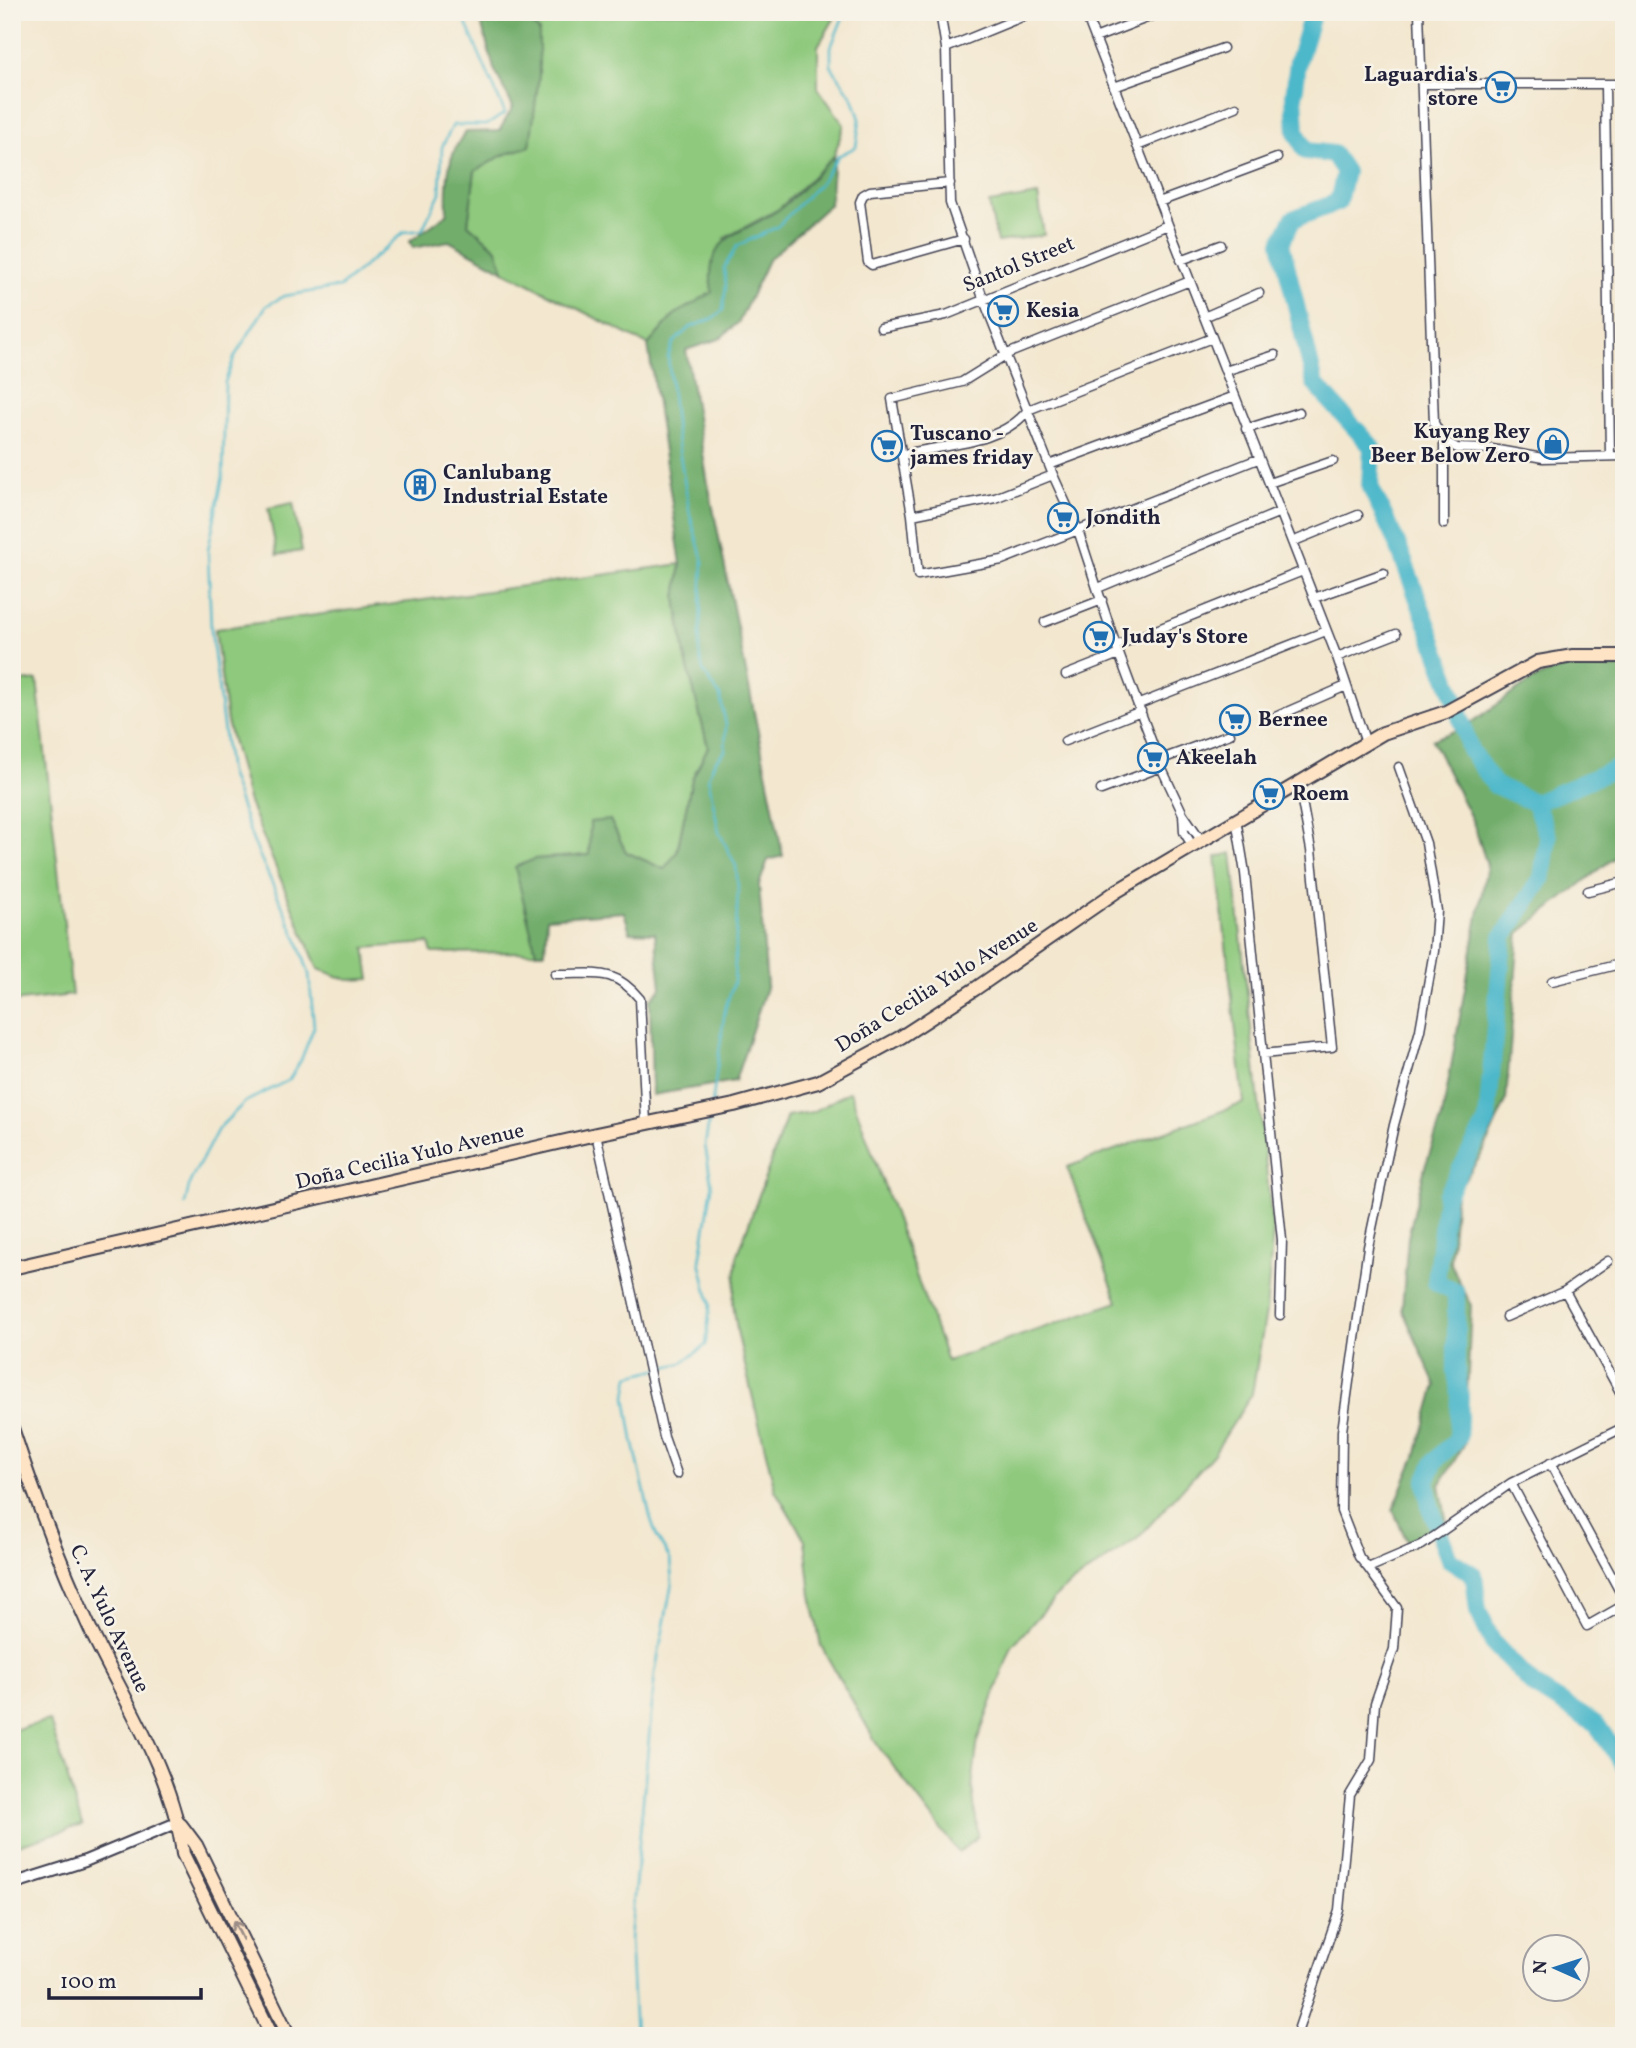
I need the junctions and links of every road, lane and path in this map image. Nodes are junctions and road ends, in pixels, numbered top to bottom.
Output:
1 (940, 12) edge
2 (1034, 12) edge
3 (1085, 12) edge
4 (1162, 12) edge
5 (1419, 12) edge
6 (1095, 38) junction
7 (946, 48) junction
8 (1223, 48) dead end
9 (1423, 84) junction
10 (1605, 85) junction
11 (1624, 85) edge
12 (1114, 87) junction
13 (1236, 107) dead end
14 (1137, 146) junction
15 (1277, 158) dead end
16 (950, 183) junction
17 (1159, 202) junction
18 (1168, 225) junction
19 (964, 240) junction
20 (1221, 245) dead end
21 (1181, 260) junction
22 (1190, 281) junction
23 (1259, 293) dead end
24 (983, 298) junction
25 (1204, 317) junction
26 (880, 328) dead end
27 (1212, 338) junction
28 (1007, 354) junction
29 (1275, 355) dead end
30 (1225, 371) junction
31 (1235, 396) junction
32 (1028, 410) junction
33 (1298, 412) dead end
34 (1246, 429) junction
35 (1444, 441) junction
36 (901, 455) junction
37 (1610, 456) junction
38 (1624, 456) edge
39 (1258, 459) junction
40 (1333, 461) dead end
41 (1049, 465) junction
42 (1053, 475) junction
43 (1269, 483) junction
44 (1280, 512) junction
45 (912, 515) junction
46 (1358, 515) dead end
47 (1444, 524) dead end
48 (1078, 530) junction
49 (1292, 542) junction
50 (1303, 571) junction
51 (1384, 573) dead end
52 (1098, 589) junction
53 (1314, 598) junction
54 (1102, 600) junction
55 (1045, 622) dead end
56 (1326, 631) junction
57 (1396, 634) dead end
58 (1118, 650) junction
59 (1624, 656) edge
60 (1337, 657) junction
61 (1066, 675) dead end
62 (1346, 686) junction
63 (1140, 708) junction
64 (1273, 718) dead end
65 (1230, 734) dead end
66 (1065, 741) dead end
67 (1366, 743) junction
68 (1160, 764) junction
69 (1399, 767) dead end
70 (1299, 785) junction
71 (1101, 790) dead end
72 (1236, 819) junction
73 (1196, 843) junction
74 (1624, 882) edge
75 (1588, 891) dead end
76 (1624, 963) edge
77 (555, 974) dead end
78 (1552, 981) dead end
79 (1263, 1054) junction
80 (646, 1123) junction
81 (596, 1134) junction
82 (1608, 1261) dead end
83 (12, 1268) edge
84 (1565, 1291) junction
85 (1280, 1315) dead end
86 (1506, 1317) dead end
87 (1624, 1399) edge
88 (1624, 1427) edge
89 (12, 1428) edge
90 (1550, 1463) junction
91 (677, 1474) dead end
92 (1511, 1483) junction
93 (1368, 1568) junction
94 (1624, 1599) edge
95 (1624, 1605) edge
96 (179, 1822) junction
97 (12, 1884) edge
98 (272, 2036) edge
99 (289, 2036) edge
100 (1296, 2036) edge

1 - 7 street
2 - 7 street
3 - 6 street
4 - 6 street
5 - 9 street
6 - 12 street
7 - 16 street
8 - 12 street
9 - 10 street
9 - 35 street
10 - 11 street
10 - 37 street
12 - 14 street
13 - 14 street
14 - 17 street
15 - 17 street
16 - 19 street
16 - 19 street
17 - 18 street
18 - 21 street
18 - 24 street, Santol Street
19 - 24 street
20 - 21 street
21 - 22 street
22 - 25 street
22 - 28 street
23 - 25 street
24 - 26 street, Santol Street
24 - 28 street
25 - 27 street
27 - 30 street
27 - 32 street
28 - 32 street
28 - 36 street
29 - 30 street
30 - 31 street
31 - 34 street
31 - 41 street
32 - 36 street
32 - 41 street
33 - 34 street
34 - 39 street
35 - 37 street
35 - 47 street
36 - 45 street
37 - 38 street
39 - 43 street
39 - 48 street
40 - 43 street
41 - 42 street
42 - 45 street
42 - 48 street
43 - 44 street
44 - 49 street
44 - 52 street
45 - 48 street
46 - 49 street
48 - 52 street
49 - 50 street
50 - 53 street
50 - 58 street
51 - 53 street
52 - 54 street
53 - 56 street
54 - 55 street
54 - 58 street
56 - 60 street
56 - 63 street
57 - 60 street
58 - 61 street
58 - 63 street
59 - 67 main road, Doña Cecilia Yulo Avenue
60 - 62 street
62 - 64 street
62 - 67 street
63 - 66 street
63 - 68 street
65 - 68 street
67 - 70 main road, Doña Cecilia Yulo Avenue
68 - 71 street
68 - 73 street
69 - 93 street
70 - 72 main road, Doña Cecilia Yulo Avenue
70 - 79 street
72 - 73 main road, Doña Cecilia Yulo Avenue
72 - 79 street
73 - 80 main road, Doña Cecilia Yulo Avenue
74 - 75 street
76 - 78 street
77 - 80 street
79 - 85 street
80 - 81 main road, Doña Cecilia Yulo Avenue
81 - 83 main road, Doña Cecilia Yulo Avenue
81 - 91 street
82 - 84 street
84 - 86 street
84 - 87 street
88 - 90 street
89 - 96 main road, C. A. Yulo Avenue
90 - 92 street
90 - 94 street
92 - 93 street
92 - 95 street
93 - 100 street
96 - 97 street
96 - 98 main road, C. A. Yulo Avenue
99 -> 96 main road, C. A. Yulo Avenue

